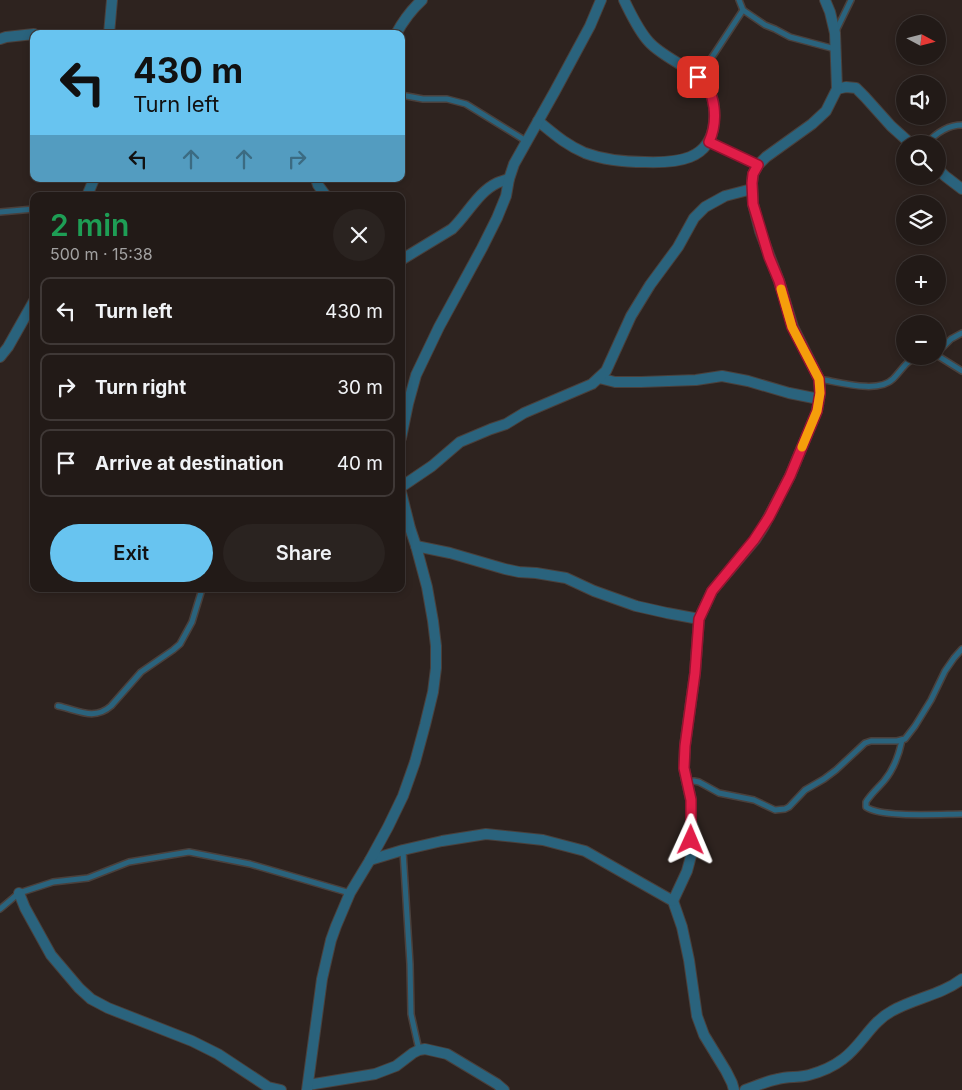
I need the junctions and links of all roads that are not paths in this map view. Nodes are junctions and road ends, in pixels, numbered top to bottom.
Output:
1 (112, 0) edge
2 (422, 0) edge
3 (601, 0) edge
4 (624, 0) edge
5 (739, 0) edge
6 (825, 0) edge
7 (851, 0) edge
8 (743, 10) junction
9 (110, 30) edge
10 (398, 30) edge
11 (835, 33) junction
12 (30, 34) edge
13 (0, 39) edge
14 (836, 50) junction
15 (698, 77) junction
16 (838, 89) junction
17 (405, 96) edge
18 (538, 121) junction
19 (962, 125) edge
20 (901, 135) edge
21 (936, 135) edge
22 (526, 141) junction
23 (709, 142) junction
24 (758, 165) junction
25 (946, 177) edge
26 (509, 179) junction
27 (752, 189) junction
28 (962, 189) edge
29 (30, 209) edge
30 (0, 212) edge
31 (405, 258) edge
32 (30, 308) edge
33 (962, 333) edge
34 (946, 344) edge
35 (0, 357) edge
36 (946, 361) edge
37 (903, 365) edge
38 (962, 371) edge
39 (599, 378) junction
40 (819, 379) junction
41 (819, 399) junction
42 (405, 419) edge
43 (405, 484) edge
44 (405, 508) edge
45 (416, 546) junction
46 (201, 592) edge
47 (699, 619) junction
48 (962, 650) edge
49 (58, 706) dead end
50 (902, 740) junction
51 (687, 782) junction
52 (962, 814) edge
53 (403, 850) junction
54 (370, 860) junction
55 (19, 893) junction
56 (350, 893) junction
57 (673, 901) junction
58 (0, 909) edge
59 (962, 979) edge
60 (419, 1050) junction
61 (308, 1087) edge
62 (280, 1090) edge
63 (504, 1090) edge
64 (734, 1090) edge
65 (745, 1090) edge

1 - 9 street
2 - 10 street
3 - 18 street
4 - 15 street
5 - 8 lane
6 - 11 street
7 - 11 lane
8 - 14 lane
8 - 15 lane
11 - 14 street
12 - 13 street
14 - 16 street
15 - 23 street
16 - 20 street
16 - 24 street
17 - 22 lane
18 - 22 street
18 - 23 street
19 - 21 lane
22 - 26 street
23 - 24 lane
24 - 27 street
25 - 28 street
26 - 31 street
26 - 42 street
27 - 39 street
27 - 40 street
29 - 30 lane
32 - 35 street
33 - 34 lane
36 - 38 lane
37 - 40 lane
39 - 41 street
39 - 43 street
40 - 41 street
41 - 47 street
44 - 45 street
45 - 47 street
45 - 54 street
46 - 49 lane
47 - 51 street
48 - 50 lane
50 - 51 lane
50 - 52 lane
51 - 57 street
53 - 54 street
53 - 57 street
53 - 60 lane
54 - 56 street
55 - 56 lane
55 - 58 lane
55 - 62 street
56 - 61 street
57 - 64 street
59 - 65 street
60 - 61 street
60 - 63 street

